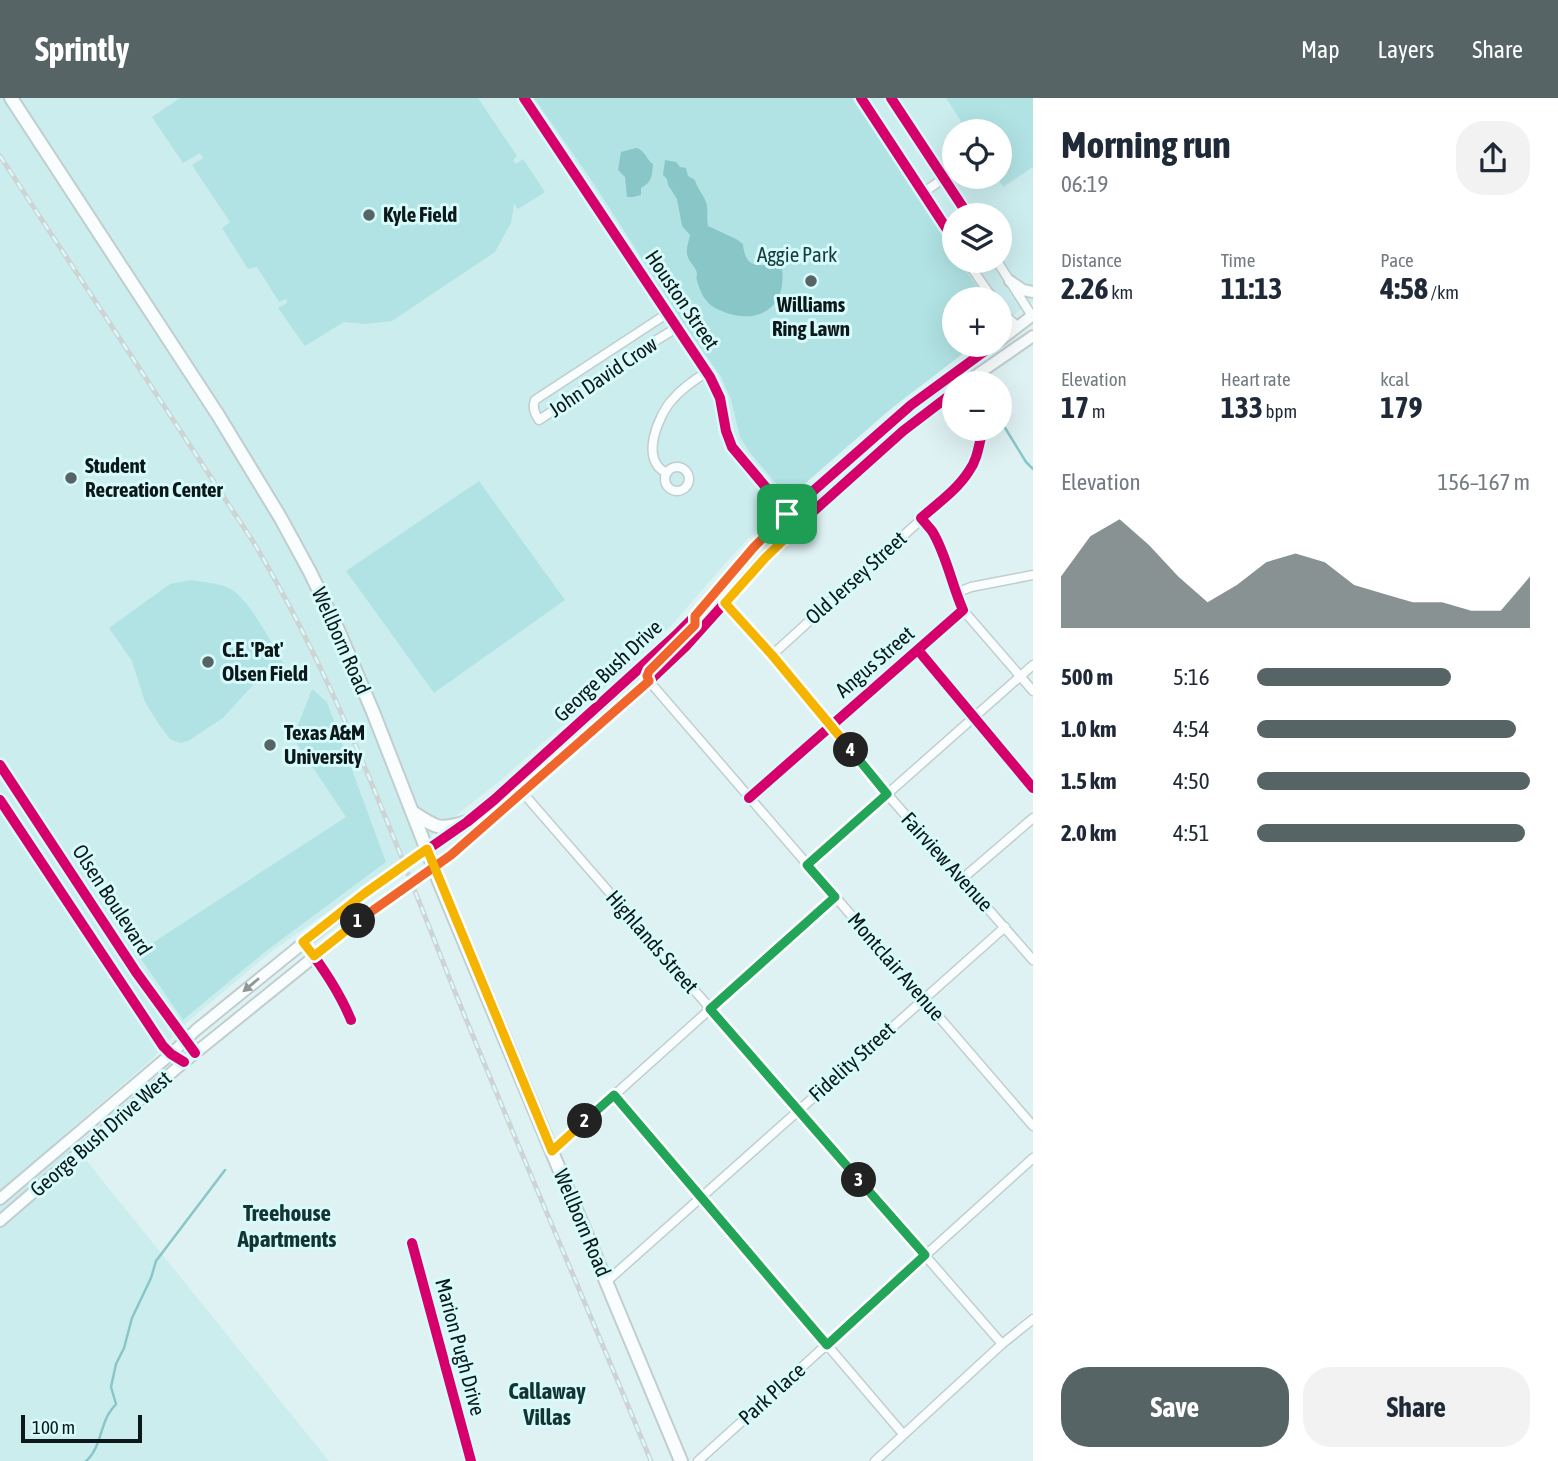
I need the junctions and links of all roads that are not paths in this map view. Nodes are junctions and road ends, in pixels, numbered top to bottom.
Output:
1 (8, 98) edge
2 (524, 98) edge
3 (861, 98) edge
4 (891, 98) edge
5 (0, 102) edge
6 (942, 175) edge
7 (942, 179) edge
8 (923, 193) junction
9 (942, 222) edge
10 (1005, 273) edge
11 (1010, 281) junction
12 (1033, 292) edge
13 (668, 313) junction
14 (1032, 316) edge
15 (1012, 322) edge
16 (678, 327) junction
17 (1018, 327) junction
18 (1012, 331) edge
19 (1033, 336) edge
20 (975, 357) edge
21 (982, 371) edge
22 (707, 372) junction
23 (942, 400) edge
24 (970, 471) dead end
25 (667, 473) dead end
26 (787, 514) junction
27 (921, 519) junction
28 (798, 526) junction
29 (1033, 575) edge
30 (956, 593) junction
31 (725, 603) junction
32 (963, 610) junction
33 (695, 616) junction
34 (918, 650) junction
35 (772, 655) junction
36 (1033, 665) edge
37 (1021, 676) junction
38 (649, 681) junction
39 (1033, 691) edge
40 (974, 717) junction
41 (831, 726) junction
42 (0, 765) edge
43 (1033, 788) edge
44 (523, 793) junction
45 (887, 794) junction
46 (749, 797) junction
47 (0, 800) edge
48 (414, 813) junction
49 (1033, 818) edge
50 (467, 822) junction
51 (427, 849) junction
52 (807, 865) junction
53 (434, 867) junction
54 (962, 879) junction
55 (84, 894) junction
56 (835, 897) junction
57 (69, 903) junction
58 (1004, 927) junction
59 (303, 942) junction
60 (314, 956) junction
61 (1033, 960) edge
62 (923, 999) junction
63 (710, 1009) junction
64 (351, 1020) dead end
65 (185, 1040) junction
66 (195, 1053) junction
67 (171, 1054) junction
68 (184, 1062) junction
69 (614, 1095) junction
70 (798, 1110) junction
71 (1033, 1125) edge
72 (552, 1151) junction
73 (1033, 1158) edge
74 (701, 1197) junction
75 (0, 1199) edge
76 (0, 1221) edge
77 (412, 1243) dead end
78 (925, 1255) junction
79 (606, 1282) junction
80 (1033, 1318) edge
81 (1002, 1344) junction
82 (827, 1345) junction
83 (903, 1434) junction
84 (471, 1461) edge
85 (681, 1461) edge
86 (698, 1461) edge
87 (875, 1461) edge

1 - 5 street
1 - 48 main road, Wellborn Road
2 - 13 street, Houston Street
3 - 8 street
4 - 6 street
7 - 8 street
8 - 9 street
10 - 11 street
11 - 12 main road
11 - 14 street
13 - 16 street, Houston Street
13 - 16 street, John David Crow
14 - 17 main road
15 - 17 street
16 - 22 street, Houston Street
17 - 18 main road
19 - 21 main road
20 - 26 main road, George Bush Drive
22 - 25 street
22 - 26 street, Houston Street
23 - 28 main road, George Bush Drive
24 - 27 street, Old Jersey Street
26 - 28 street, Houston Street
26 - 33 main road, George Bush Drive
27 - 30 street
27 - 35 street, Old Jersey Street
28 - 31 main road, George Bush Drive
29 - 30 street
30 - 32 street
31 - 35 street, Fairview Avenue
31 - 38 main road, George Bush Drive
32 - 34 street, Angus Street
32 - 37 street
33 - 38 main road
33 - 50 main road, George Bush Drive
34 - 40 street
34 - 41 street, Angus Street
35 - 41 street, Fairview Avenue
36 - 37 street
37 - 39 street
37 - 40 street
38 - 44 main road, George Bush Drive
38 - 46 street, Montclair Avenue
40 - 43 street
40 - 45 street
41 - 45 street, Fairview Avenue
41 - 46 street, Angus Street
42 - 55 street, Olsen Boulevard
44 - 53 main road, George Bush Drive
44 - 63 street, Highlands Street
45 - 52 street
45 - 54 street, Fairview Avenue
46 - 52 street, Montclair Avenue
47 - 57 street, Olsen Boulevard
48 - 50 main road
48 - 51 main road, Wellborn Road
49 - 54 street
50 - 51 main road, George Bush Drive
51 - 53 main road, Wellborn Road
51 - 59 main road, George Bush Drive West
52 - 56 street, Montclair Avenue
53 - 60 main road, George Bush Drive West
53 - 72 main road, Wellborn Road
54 - 58 street, Fairview Avenue
55 - 57 street
55 - 65 street, Olsen Boulevard
56 - 62 street, Montclair Avenue
56 - 63 street
57 - 67 street, Olsen Boulevard
58 - 61 street, Fairview Avenue
58 - 62 street, Fidelity Street
59 - 60 street
59 -> 65 main road, George Bush Drive West
60 - 64 street
60 - 66 main road, George Bush Drive West
62 - 70 street, Fidelity Street
62 - 71 street, Montclair Avenue
63 - 69 street
63 - 70 street, Highlands Street
65 - 66 street, Olsen Boulevard
65 - 67 main road, George Bush Drive West
66 - 68 main road, George Bush Drive West
67 - 68 street, Olsen Boulevard
67 - 75 main road, George Bush Drive West
68 - 76 main road, George Bush Drive West
69 - 72 street
69 - 74 street
70 - 74 street, Fidelity Street
70 - 78 street, Highlands Street
72 - 79 main road, Wellborn Road
73 - 78 street, Park Place
74 - 79 street, Fidelity Street
74 - 82 street
77 - 84 street, Marion Pugh Drive
78 - 81 street, Highlands Street
78 - 82 street, Park Place
79 - 85 main road, Wellborn Road
80 - 81 street
81 - 83 street
82 - 83 street
82 - 86 street, Park Place
83 - 87 street

